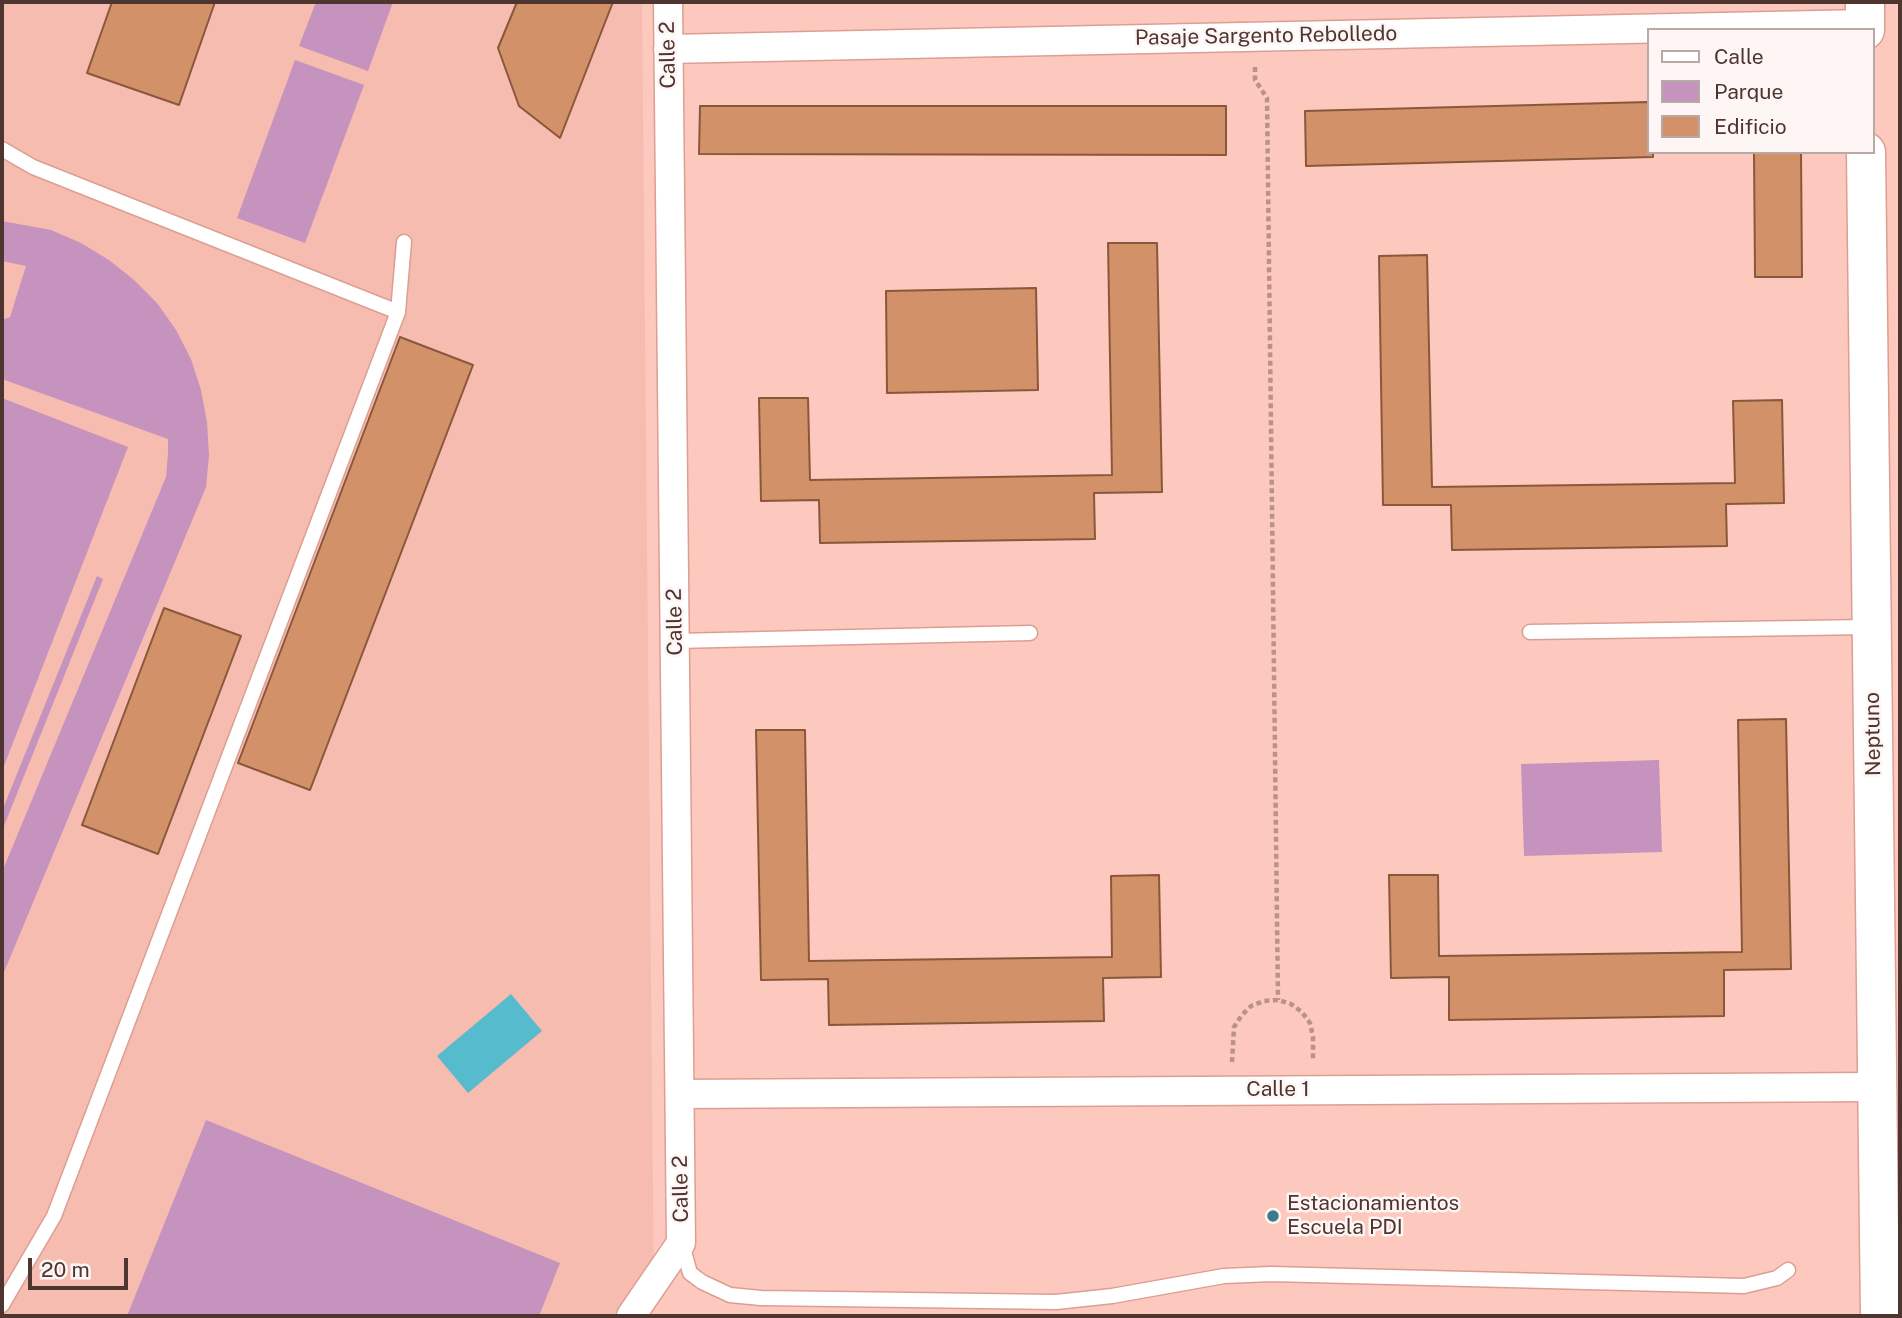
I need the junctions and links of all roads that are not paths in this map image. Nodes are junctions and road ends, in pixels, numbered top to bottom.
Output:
1 (668, 2) edge
2 (1865, 18) edge
3 (668, 49) junction
4 (2, 149) edge
5 (1866, 154) edge
6 (404, 242) dead end
7 (398, 312) junction
8 (1872, 628) junction
9 (1531, 632) dead end
10 (1030, 633) dead end
11 (675, 642) junction
12 (1877, 1087) junction
13 (680, 1094) junction
14 (681, 1243) junction
15 (1788, 1270) dead end
16 (2, 1305) edge
17 (631, 1316) edge
18 (1880, 1316) edge

1 - 3 street, Calle 2
2 - 3 street, Pasaje Sargento Rebolledo
3 - 11 street, Calle 2
4 - 7 lane
5 - 8 street, Neptuno
6 - 7 lane
7 - 16 lane
8 - 9 lane
8 - 12 street, Neptuno
10 - 11 lane
11 - 13 street, Calle 2
12 - 13 street, Calle 1
12 - 18 street, Neptuno
13 - 14 street, Calle 2
14 - 15 lane
14 - 17 street

